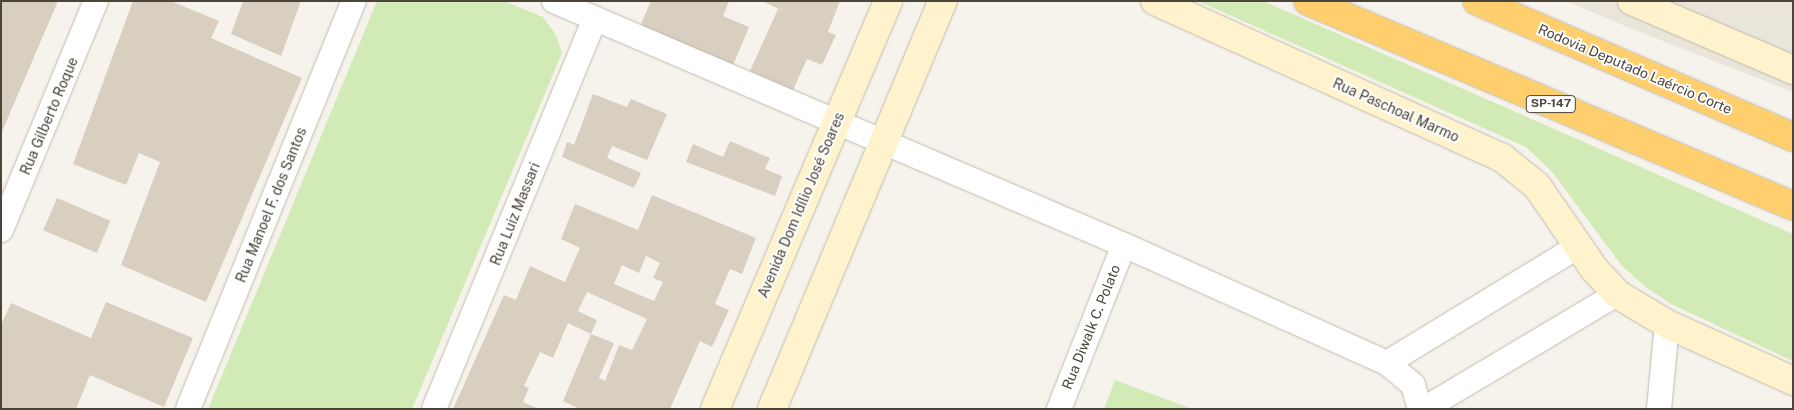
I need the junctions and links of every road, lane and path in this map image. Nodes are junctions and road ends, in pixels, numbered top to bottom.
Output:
1 (96, 1) edge
2 (354, 1) edge
3 (554, 1) edge
4 (888, 1) edge
5 (943, 1) edge
6 (1155, 1) edge
7 (1308, 1) edge
8 (1477, 1) edge
9 (1632, 1) edge
10 (595, 19) junction
11 (1793, 70) edge
12 (837, 122) junction
13 (1793, 137) edge
14 (884, 142) junction
15 (1793, 206) edge
16 (1, 230) edge
17 (1124, 245) junction
18 (1580, 245) junction
19 (1618, 294) junction
20 (1667, 324) junction
21 (1387, 363) junction
22 (1793, 381) edge
23 (188, 409) edge
24 (434, 409) edge
25 (715, 409) edge
26 (772, 409) edge
27 (1059, 409) edge
28 (1422, 409) edge
29 (1659, 409) edge

1 - 16 street, Rua Gilberto Roque
2 - 23 street, Rua Manoel F. dos Santos
3 - 10 street
4 - 12 street, Avenida Dom Idílio José Soares
5 - 14 street
6 - 18 street, Rua Paschoal Marmo
7 - 15 highway, SP-147
8 - 13 highway, Rodovia Deputado Laércio Corte
9 - 11 street
10 - 12 street
10 - 24 street, Rua Luiz Massari
12 - 14 street
12 - 25 street, Avenida Dom Idílio José Soares
14 - 17 street
14 - 26 street
17 - 21 street
17 - 27 street, Rua Diwalk C. Polato
18 - 19 street, Rua Paschoal Marmo
18 - 21 street
19 - 20 street, Rua Paschoal Marmo
19 - 28 street
20 - 22 street, Rua Paschoal Marmo
20 - 29 street
21 - 28 street

